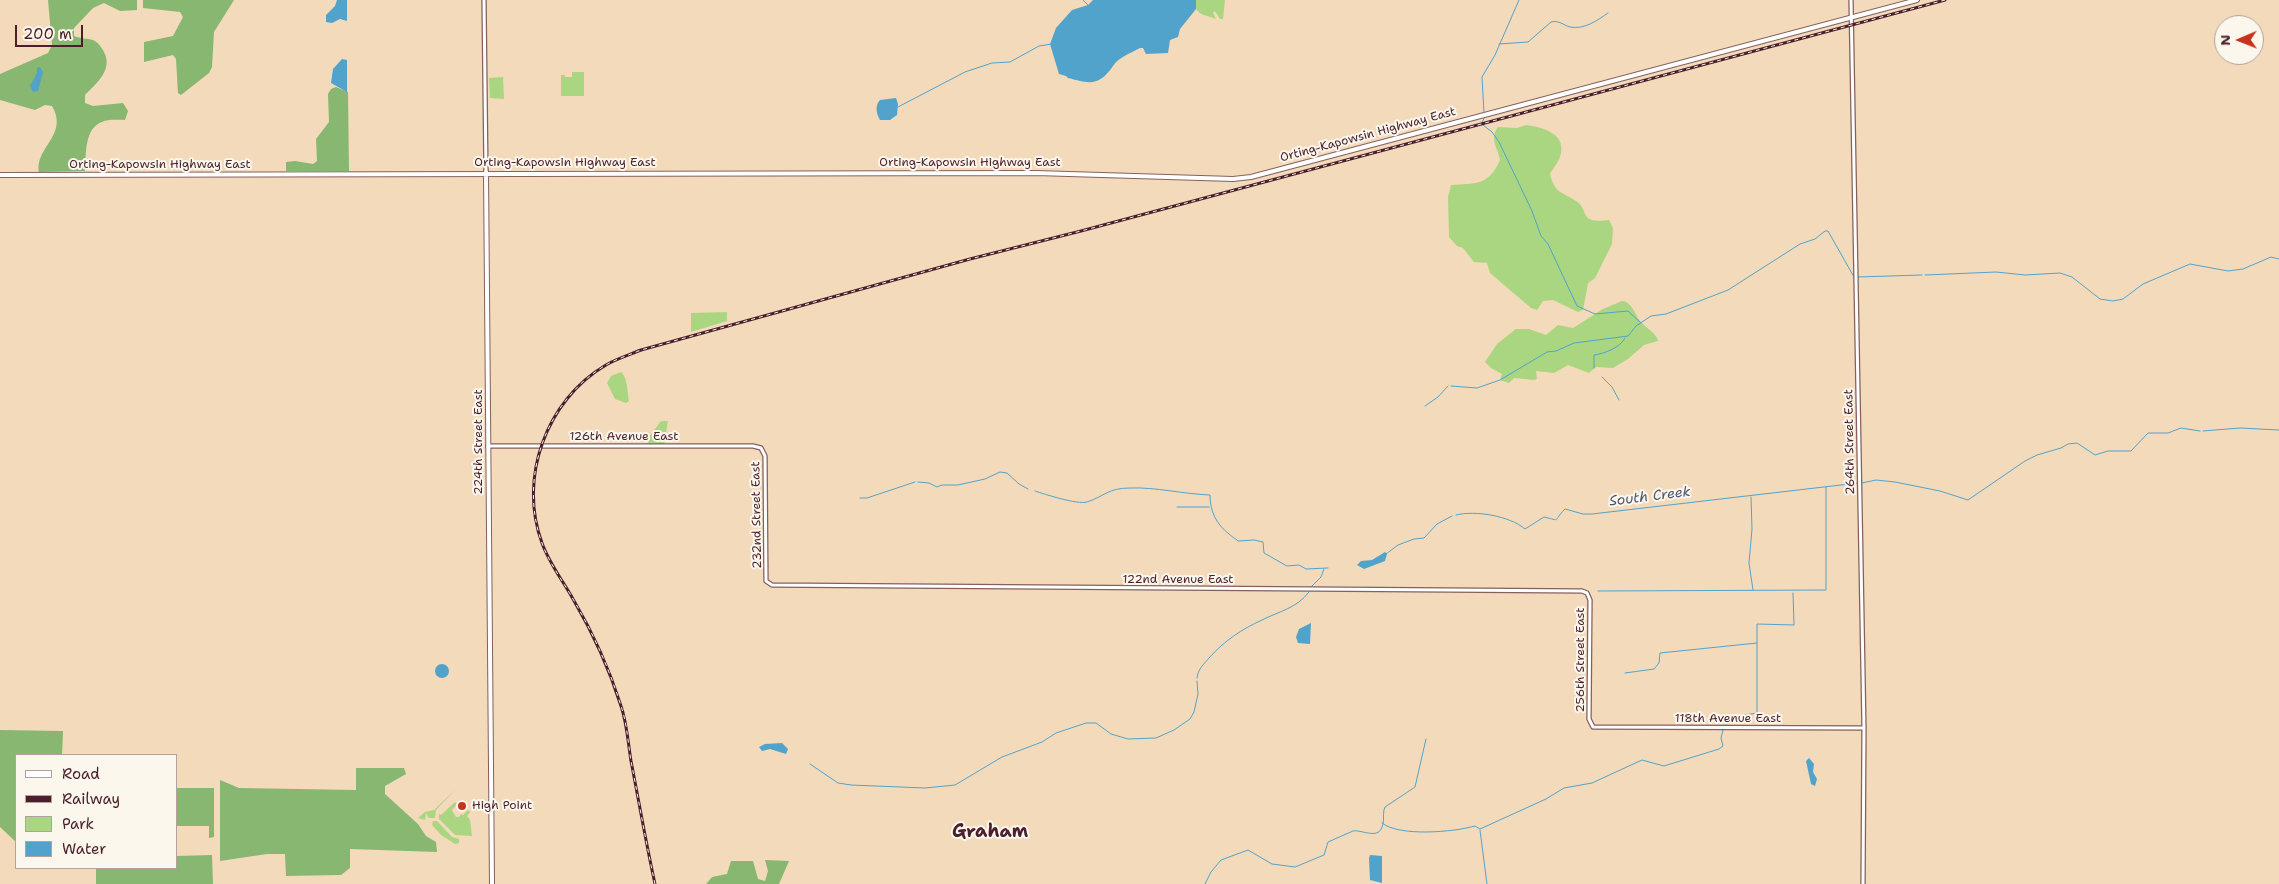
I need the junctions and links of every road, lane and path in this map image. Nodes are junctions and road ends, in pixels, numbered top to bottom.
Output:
1 (484, 0) edge
2 (1852, 0) edge
3 (1917, 0) edge
4 (1852, 17) junction
5 (486, 172) junction
6 (0, 175) edge
7 (487, 446) junction
8 (761, 448) joint
9 (768, 583) joint
10 (1588, 593) joint
11 (1592, 727) joint
12 (1864, 728) junction
13 (492, 884) edge
14 (1863, 884) edge

1 - 5 street, 224th Street East
2 - 4 street, 264th Street East
3 - 4 main road, Orting-Kapowsin Highway East
4 - 5 main road, Orting-Kapowsin Highway East
4 - 12 street, 264th Street East
5 - 6 main road, Orting-Kapowsin Highway East
5 - 7 main road, 224th Street East
7 - 8 street, 126th Avenue East
7 - 13 main road, 224th Street East
8 - 9 street, 232nd Street East
9 - 10 street, 122nd Avenue East
10 - 11 street, 256th Street East
11 - 12 street, 118th Avenue East
12 - 14 street, 264th Street East

